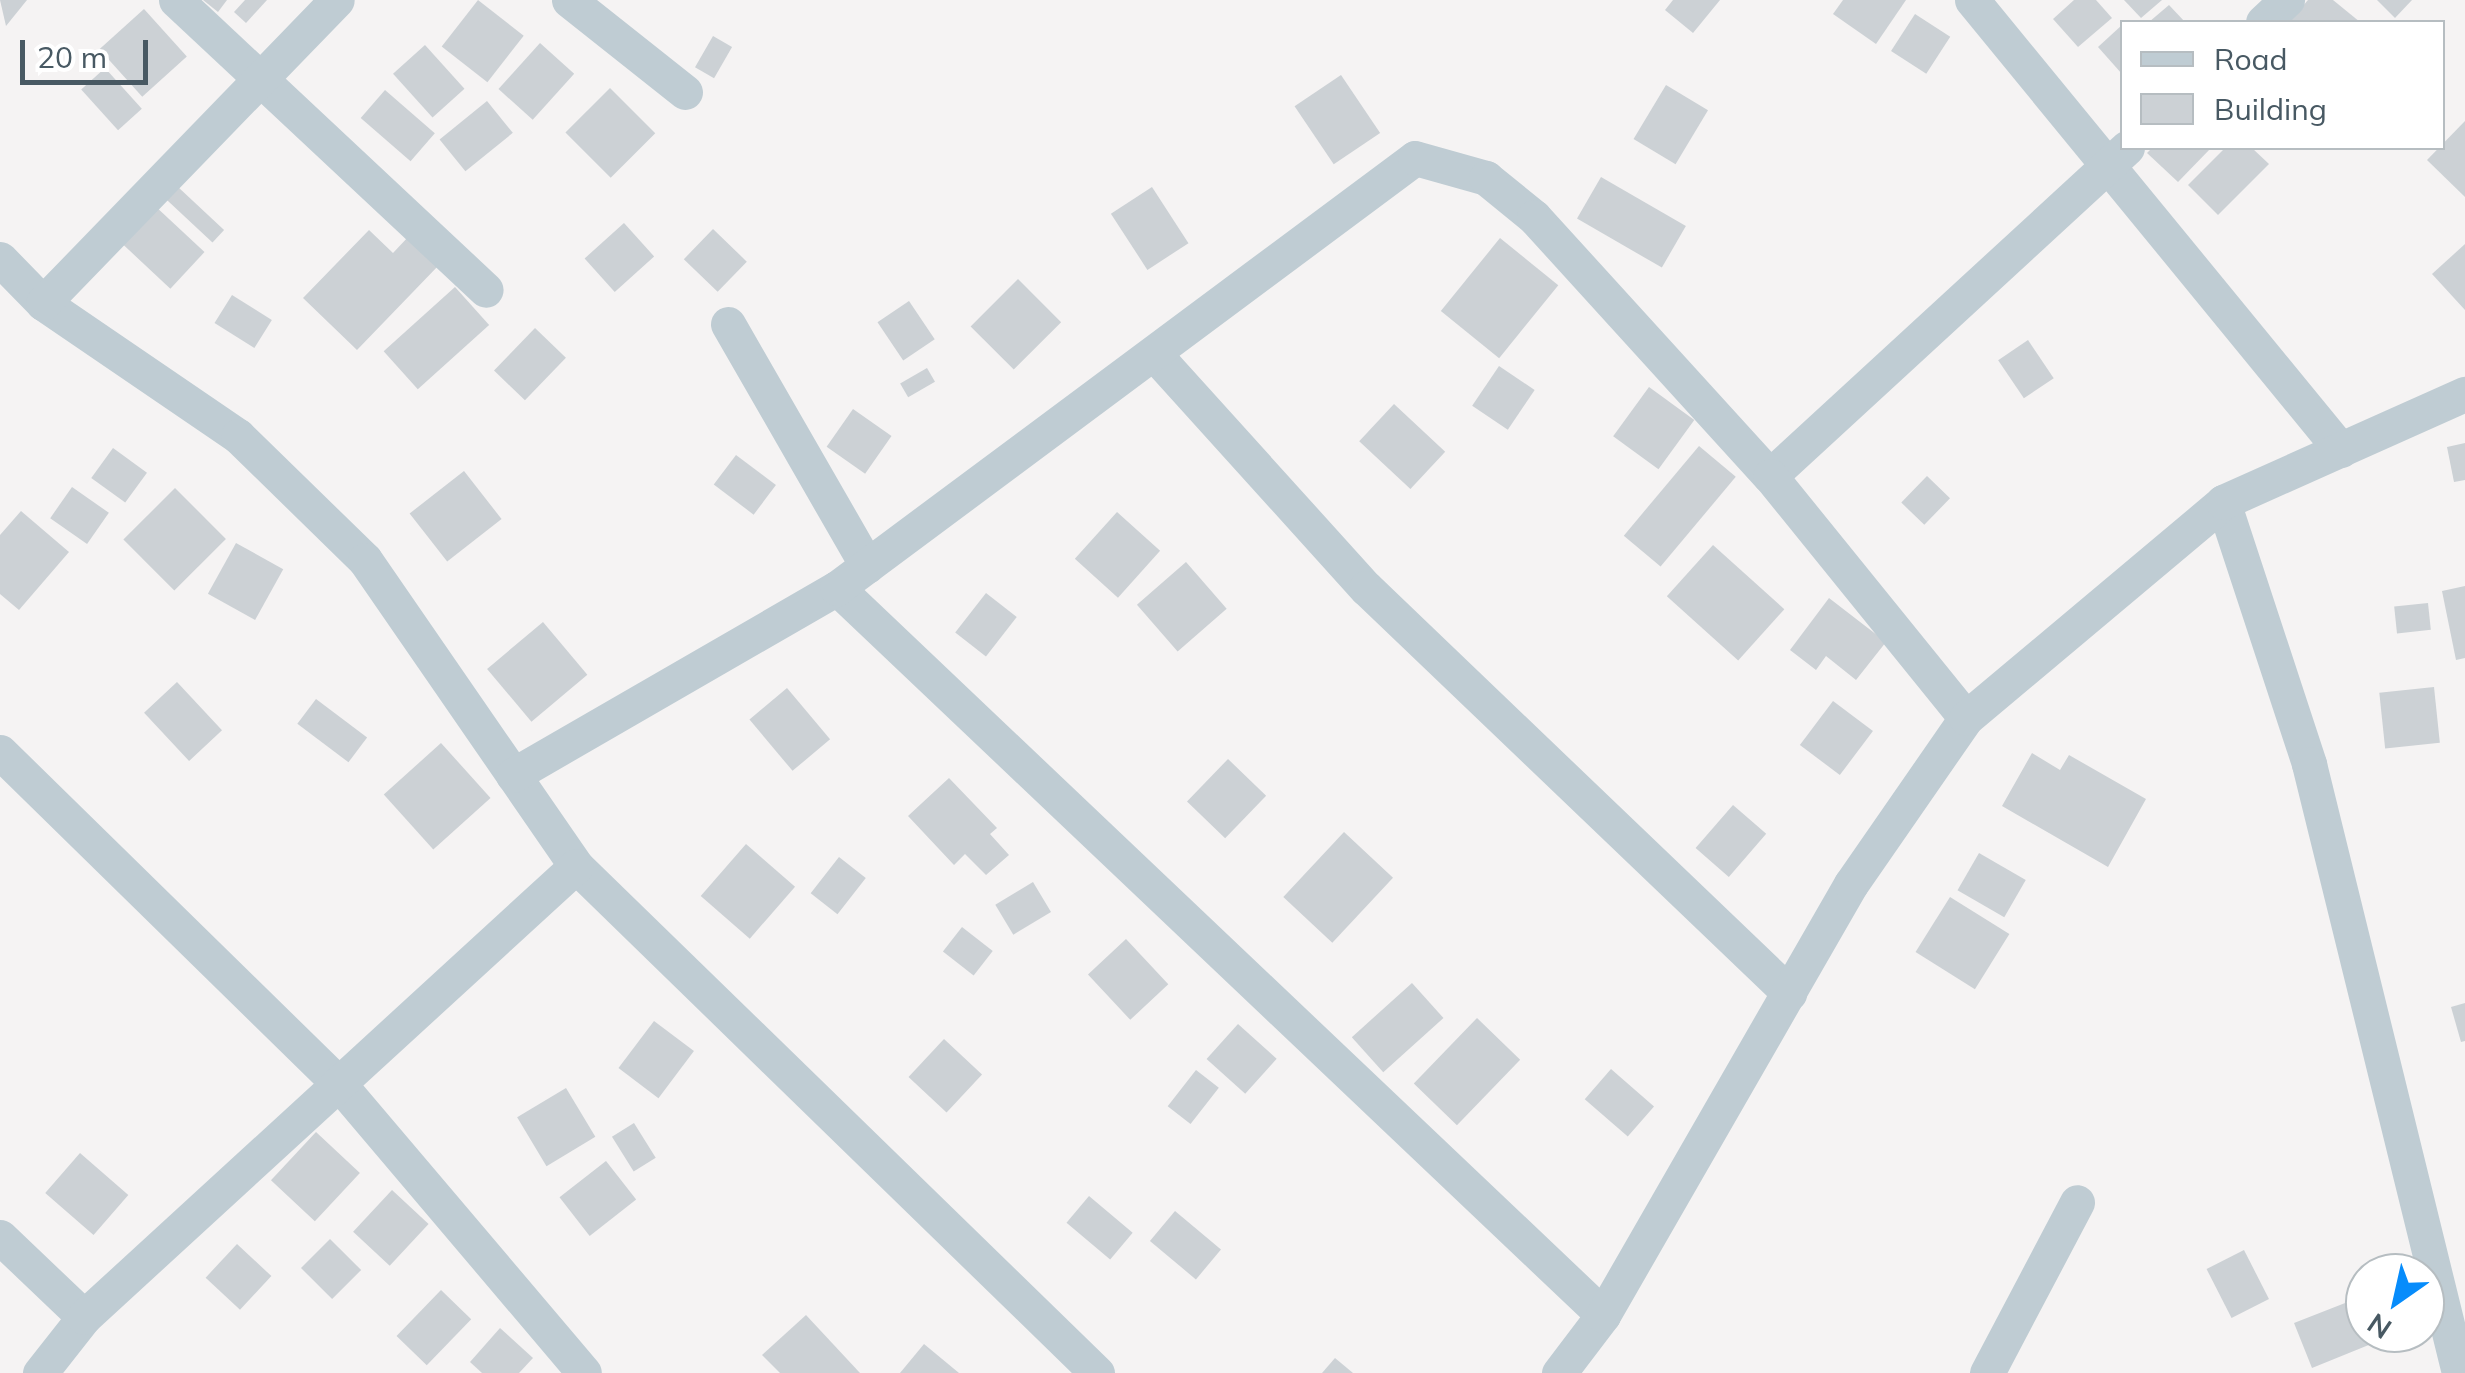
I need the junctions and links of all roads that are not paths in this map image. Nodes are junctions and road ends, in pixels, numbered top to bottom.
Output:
1 (176, 0) edge
2 (337, 0) edge
3 (569, 0) edge
4 (1972, 0) edge
5 (2287, 0) edge
6 (2265, 20) edge
7 (260, 77) junction
8 (685, 92) dead end
9 (2115, 158) edge
10 (0, 259) edge
11 (486, 290) dead end
12 (42, 303) junction
13 (728, 324) dead end
14 (1158, 356) junction
15 (2465, 394) edge
16 (2341, 450) junction
17 (1770, 476) junction
18 (2223, 502) junction
19 (867, 566) junction
20 (837, 588) junction
21 (1966, 718) junction
22 (0, 752) edge
23 (514, 775) junction
24 (576, 866) junction
25 (1788, 992) junction
26 (340, 1085) junction
27 (2077, 1202) dead end
28 (0, 1238) edge
29 (1603, 1316) junction
30 (84, 1317) junction
31 (40, 1373) edge
32 (584, 1373) edge
33 (1097, 1373) edge
34 (1559, 1373) edge
35 (1987, 1373) edge
36 (2459, 1373) edge

1 - 7 street
2 - 7 street
3 - 8 street
4 - 9 street
5 - 6 street
7 - 11 street
7 - 12 street
9 - 16 street
9 - 17 street
10 - 12 street
12 - 23 street
13 - 19 street
14 - 17 street
14 - 19 street
14 - 25 street
15 - 16 street
16 - 18 street
17 - 21 street
18 - 21 street
18 - 36 street
19 - 20 street
20 - 23 street
20 - 29 street
21 - 25 street
22 - 26 street
23 - 24 street
24 - 26 street
24 - 33 street
25 - 29 street
26 - 30 street
26 - 32 street
27 - 35 street
28 - 30 street
29 - 34 street
30 - 31 street

